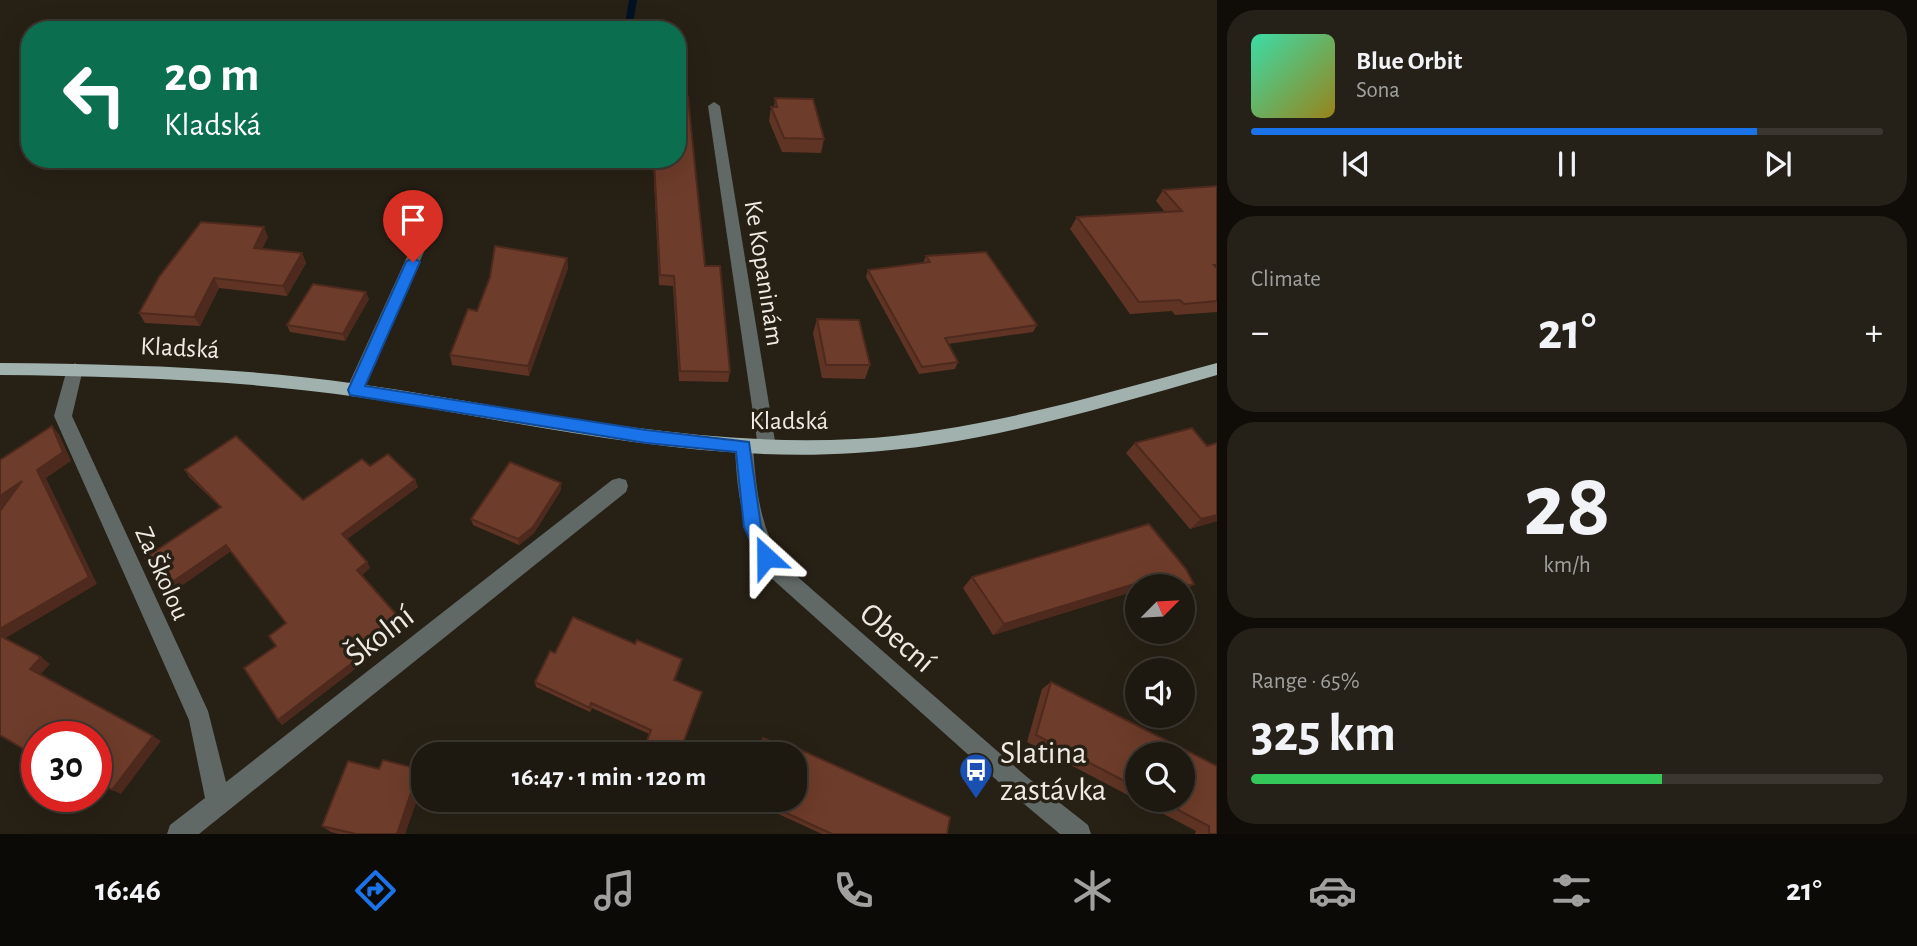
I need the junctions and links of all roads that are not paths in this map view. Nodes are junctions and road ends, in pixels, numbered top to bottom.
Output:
1 (714, 106) dead end
2 (429, 224) dead end
3 (0, 369) edge
4 (75, 369) junction
5 (1217, 369) edge
6 (355, 390) junction
7 (744, 447) junction
8 (767, 447) junction
9 (619, 486) dead end
10 (218, 802) junction
11 (179, 834) edge
12 (1079, 834) edge

1 - 8 street, Ke Kopaninám
2 - 6 street
3 - 4 main road, Kladská
4 - 6 main road, Kladská
4 - 10 street, Za Školou
5 - 8 main road, Kladská
6 - 7 main road, Kladská
7 - 8 main road, Kladská
7 - 12 street, Obecní
9 - 10 street, Školní
10 - 11 street, Školní

